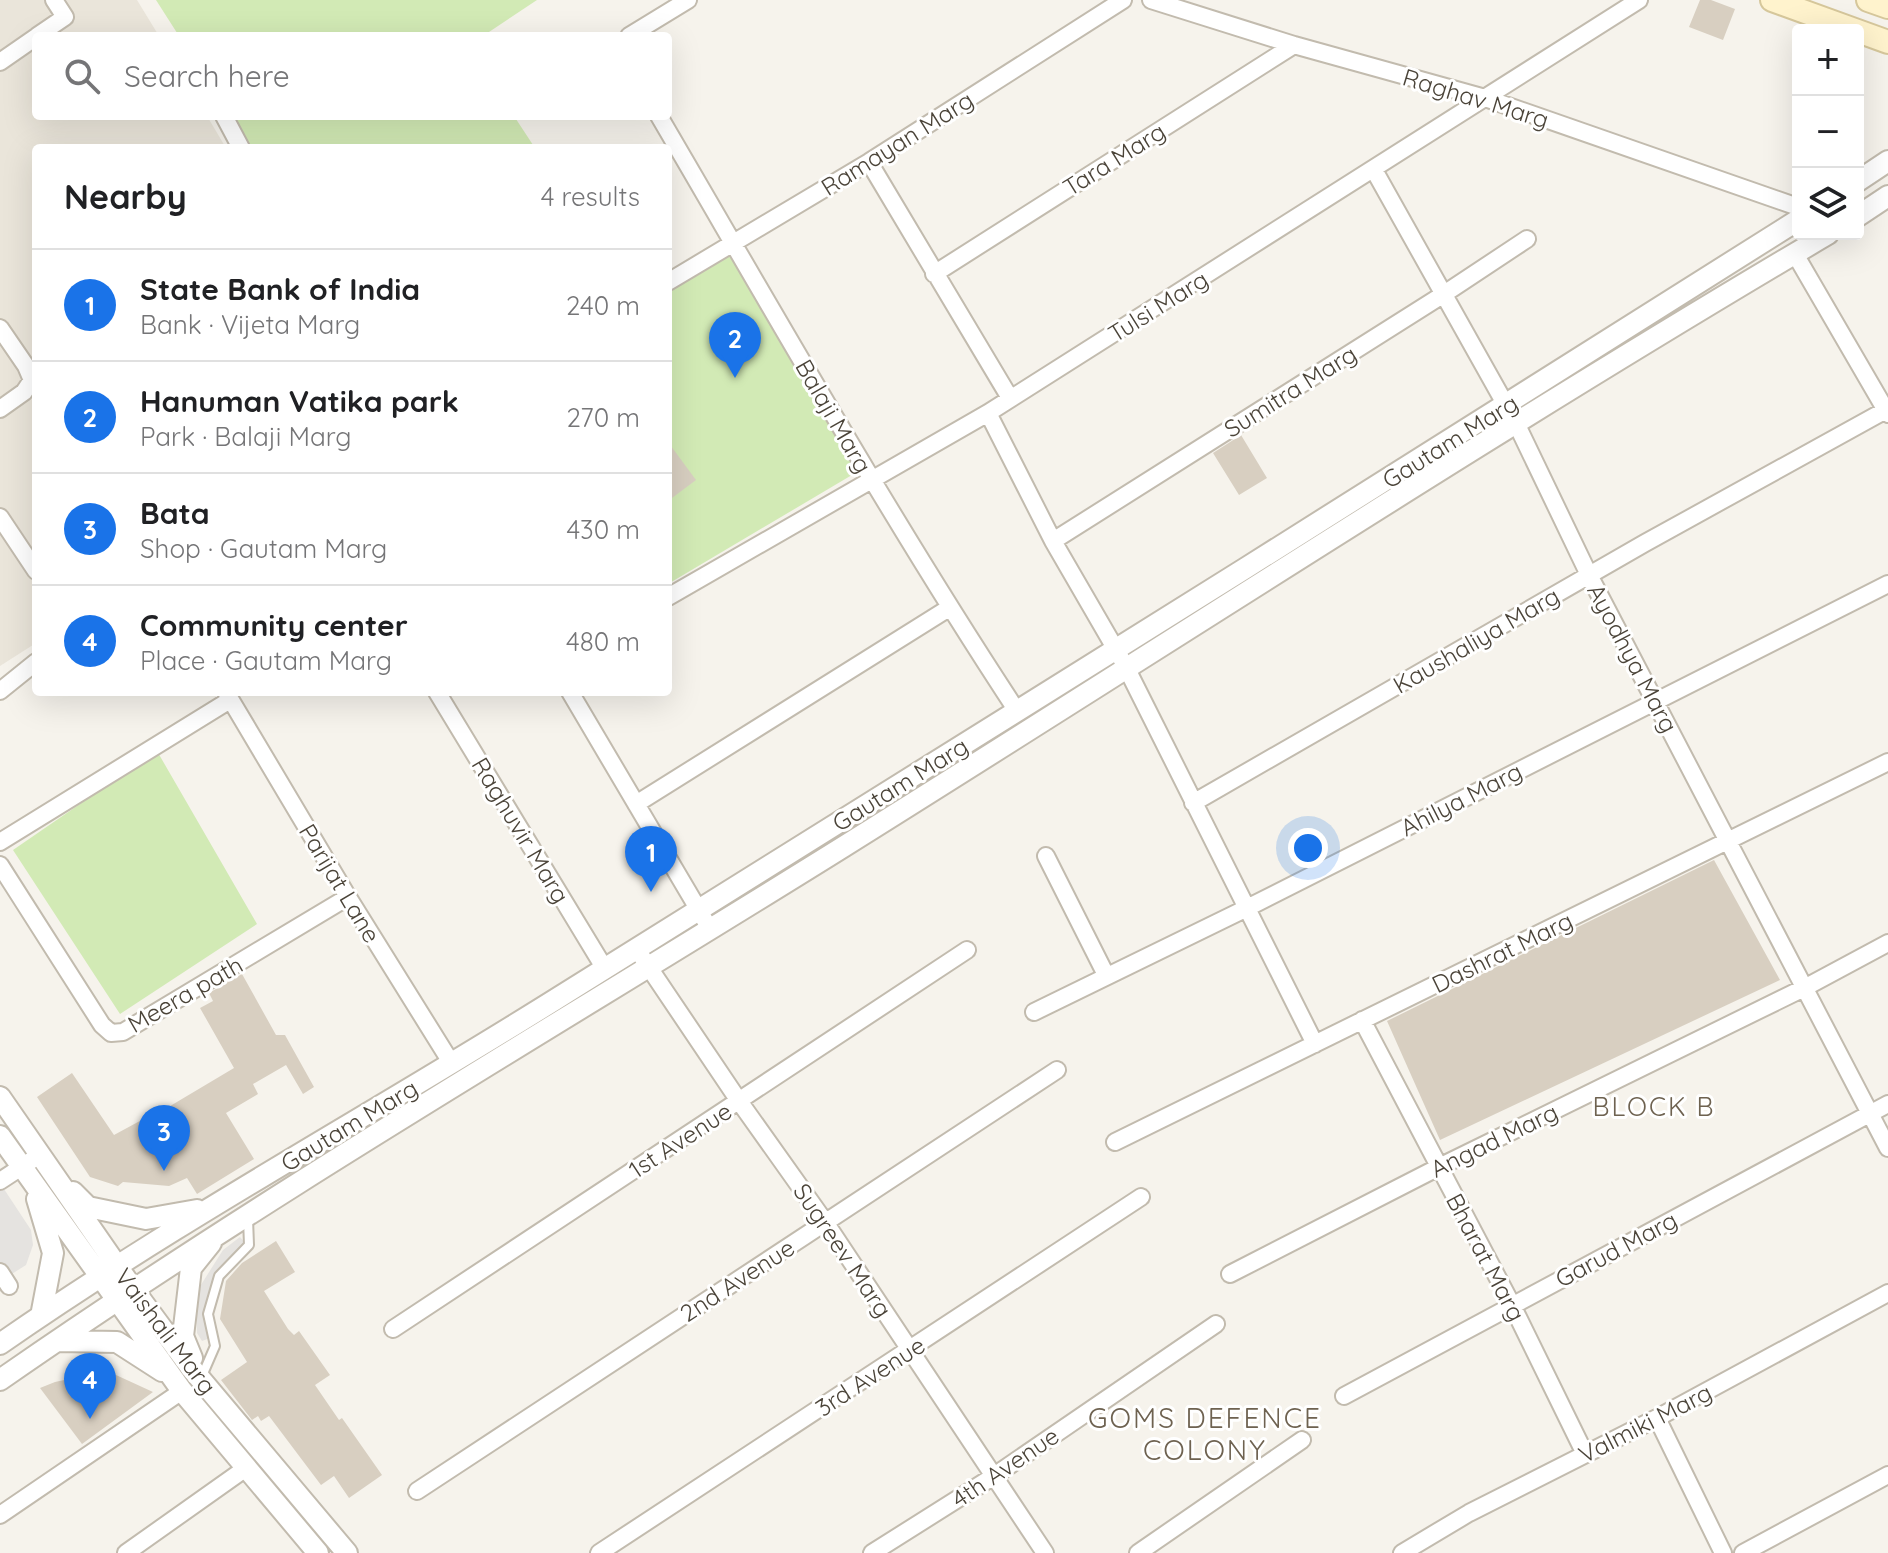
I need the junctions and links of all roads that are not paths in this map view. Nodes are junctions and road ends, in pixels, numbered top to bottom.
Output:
1 (54, 0) edge
2 (688, 0) edge
3 (1123, 0) edge
4 (1151, 0) edge
5 (1639, 0) edge
6 (1772, 0) edge
7 (1868, 0) edge
8 (1888, 7) edge
9 (43, 32) edge
10 (636, 32) edge
11 (32, 40) edge
12 (1888, 42) edge
13 (1294, 45) junction
14 (0, 62) edge
15 (1485, 98) junction
16 (226, 120) edge
17 (661, 120) edge
18 (239, 144) edge
19 (1888, 161) edge
20 (869, 162) junction
21 (1374, 170) junction
22 (1864, 177) edge
23 (1888, 196) edge
24 (1792, 205) edge
25 (1864, 212) edge
26 (1792, 224) edge
27 (1527, 239) dead end
28 (1818, 240) edge
29 (734, 244) junction
30 (1795, 254) junction
31 (934, 274) junction
32 (672, 280) edge
33 (1444, 294) junction
34 (0, 328) edge
35 (1010, 398) junction
36 (1507, 405) junction
37 (0, 409) edge
38 (1887, 412) edge
39 (988, 413) junction
40 (1517, 425) junction
41 (871, 481) junction
42 (0, 517) edge
43 (6, 538) edge
44 (1053, 541) junction
45 (32, 567) edge
46 (1589, 575) junction
47 (1888, 584) edge
48 (672, 595) edge
49 (949, 608) junction
50 (1121, 658) junction
51 (32, 665) edge
52 (0, 691) edge
53 (228, 696) edge
54 (439, 696) edge
55 (572, 696) edge
56 (1655, 700) junction
57 (1017, 711) junction
58 (1888, 762) edge
59 (1193, 803) junction
60 (636, 804) junction
61 (0, 842) edge
62 (1730, 842) junction
63 (1046, 856) dead end
64 (0, 865) edge
65 (348, 897) junction
66 (1247, 908) junction
67 (698, 911) junction
68 (710, 929) junction
69 (1888, 943) edge
70 (637, 949) junction
71 (967, 950) dead end
72 (648, 967) junction
73 (605, 969) junction
74 (1106, 975) junction
75 (1806, 987) junction
76 (1034, 1012) dead end
77 (1362, 1020) junction
78 (1315, 1044) junction
79 (452, 1064) junction
80 (1057, 1070) dead end
81 (0, 1097) edge
82 (739, 1101) junction
83 (1888, 1104) edge
84 (1871, 1114) junction
85 (0, 1136) edge
86 (1115, 1142) dead end
87 (1888, 1148) edge
88 (45, 1163) junction
89 (1439, 1167) junction
90 (26, 1175) junction
91 (0, 1181) edge
92 (1141, 1197) dead end
93 (209, 1208) junction
94 (247, 1214) junction
95 (825, 1222) junction
96 (221, 1231) junction
97 (117, 1266) junction
98 (1230, 1274) dead end
99 (99, 1278) junction
100 (133, 1289) junction
101 (1888, 1293) edge
102 (116, 1301) junction
103 (1512, 1305) junction
104 (41, 1316) junction
105 (1216, 1324) dead end
106 (393, 1329) dead end
107 (56, 1342) junction
108 (0, 1344) edge
109 (911, 1349) junction
110 (201, 1379) junction
111 (0, 1380) edge
112 (177, 1384) junction
113 (1344, 1396) dead end
114 (1657, 1418) junction
115 (1302, 1440) dead end
116 (263, 1453) junction
117 (1585, 1454) junction
118 (246, 1468) junction
119 (1888, 1475) edge
120 (994, 1476) junction
121 (417, 1491) dead end
122 (0, 1515) edge
123 (126, 1553) edge
124 (318, 1553) edge
125 (347, 1553) edge
126 (599, 1553) edge
127 (872, 1553) edge
128 (1045, 1553) edge
129 (1138, 1553) edge
130 (1402, 1553) edge
131 (1723, 1553) edge
132 (1743, 1553) edge

1 - 9 street
2 - 10 street
3 - 20 street, Ramayan Marg
4 - 13 street, Raghav Marg
5 - 15 street, Tulsi Marg
6 - 12 main road
7 - 8 main road
11 - 14 street
13 - 15 street, Raghav Marg
13 - 31 street, Tara Marg
15 - 21 street, Tulsi Marg
15 - 24 street, Raghav Marg
16 - 18 street
17 - 29 street, Balaji Marg
19 - 22 street
20 - 29 street, Ramayan Marg
20 - 31 street
21 - 33 street, Ayodhya Marg
21 - 35 street, Tulsi Marg
23 - 25 street
26 - 36 street, Gautam Marg
27 - 33 street, Sumitra Marg
28 - 30 street, Gautam Marg
29 - 32 street, Ramayan Marg
29 - 41 street, Balaji Marg
30 - 38 street
30 - 40 street, Gautam Marg
31 - 35 street
33 - 36 street, Ayodhya Marg
33 - 44 street, Sumitra Marg
34 - 37 street
35 - 39 street, Tulsi Marg
36 - 40 street, Ayodhya Marg
36 - 50 street, Gautam Marg
38 - 46 street, Kaushaliya Marg
39 - 41 street, Tulsi Marg
39 - 44 street
40 - 46 street, Ayodhya Marg
40 - 50 street, Gautam Marg
41 - 48 street, Tulsi Marg
41 - 49 street, Balaji Marg
42 - 43 street
43 - 45 street
44 - 50 street
46 - 56 street, Ayodhya Marg
46 - 59 street, Kaushaliya Marg
47 - 56 street, Ahilya Marg
49 - 57 street, Balaji Marg
49 - 60 street
50 - 57 street, Gautam Marg
50 - 59 street
50 - 68 street, Gautam Marg
51 - 52 street
53 - 61 street
53 - 65 street, Parijat Lane
54 - 73 street, Raghuvir Marg
55 - 60 street
56 - 62 street, Ayodhya Marg
56 - 66 street, Ahilya Marg
57 - 67 street, Gautam Marg
58 - 62 street, Dashrat Marg
59 - 66 street
60 - 67 street
62 - 75 street, Ayodhya Marg
62 - 77 street, Dashrat Marg
63 - 74 street
64 - 65 street, Meera path
65 - 79 street, Parijat Lane
66 - 74 street, Ahilya Marg
66 - 78 street
67 - 68 street
67 - 70 street, Gautam Marg
68 - 72 street, Gautam Marg
69 - 75 street, Angad Marg
70 - 72 street, Sugreev Marg
70 - 73 street, Gautam Marg
71 - 82 street, 1st Avenue
72 - 82 street, Sugreev Marg
72 - 94 street, Gautam Marg
73 - 79 street, Gautam Marg
74 - 76 street, Ahilya Marg
75 - 84 street, Ayodhya Marg
75 - 89 street, Angad Marg
77 - 78 street, Dashrat Marg
77 - 89 street, Bharat Marg
78 - 86 street, Dashrat Marg
79 - 93 street, Gautam Marg
80 - 95 street, 2nd Avenue
81 - 88 street, Vaishali Marg
82 - 95 street, Sugreev Marg
82 - 106 street, 1st Avenue
83 - 84 street, Garud Marg
84 - 87 street, Ayodhya Marg
84 - 103 street, Garud Marg
85 - 90 street, Vaishali Marg
88 - 90 street
88 - 93 street
88 - 97 street, Vaishali Marg
89 - 98 street, Angad Marg
89 - 103 street, Bharat Marg
90 - 91 street
90 - 99 street, Vaishali Marg
90 - 104 street
92 - 109 street, 3rd Avenue
93 - 97 street, Gautam Marg
94 - 96 street, Gautam Marg
94 - 110 lane
95 - 109 street, Sugreev Marg
95 - 121 street, 2nd Avenue
96 - 100 street, Gautam Marg
96 - 110 street
97 - 99 street, Gautam Marg
97 - 100 street, Vaishali Marg
99 - 102 street, Vaishali Marg
99 - 104 street, Gautam Marg
100 - 102 street, Gautam Marg
100 - 110 street, Vaishali Marg
101 - 114 street, Valmiki Marg
102 - 107 street, Gautam Marg
102 - 112 street, Vaishali Marg
103 - 113 street, Garud Marg
103 - 117 street, Bharat Marg
104 - 108 street, Gautam Marg
105 - 120 street, 4th Avenue
107 - 111 street
107 - 112 street
109 - 120 street, Sugreev Marg
109 - 126 street, 3rd Avenue
110 - 116 street, Vaishali Marg
112 - 118 street, Vaishali Marg
112 - 122 street
114 - 117 street, Valmiki Marg
114 - 131 street
115 - 129 street
116 - 118 street
116 - 125 street, Vaishali Marg
117 - 130 street, Valmiki Marg
118 - 123 street
118 - 124 street, Vaishali Marg
119 - 132 street
120 - 127 street, 4th Avenue
120 - 128 street, Sugreev Marg

